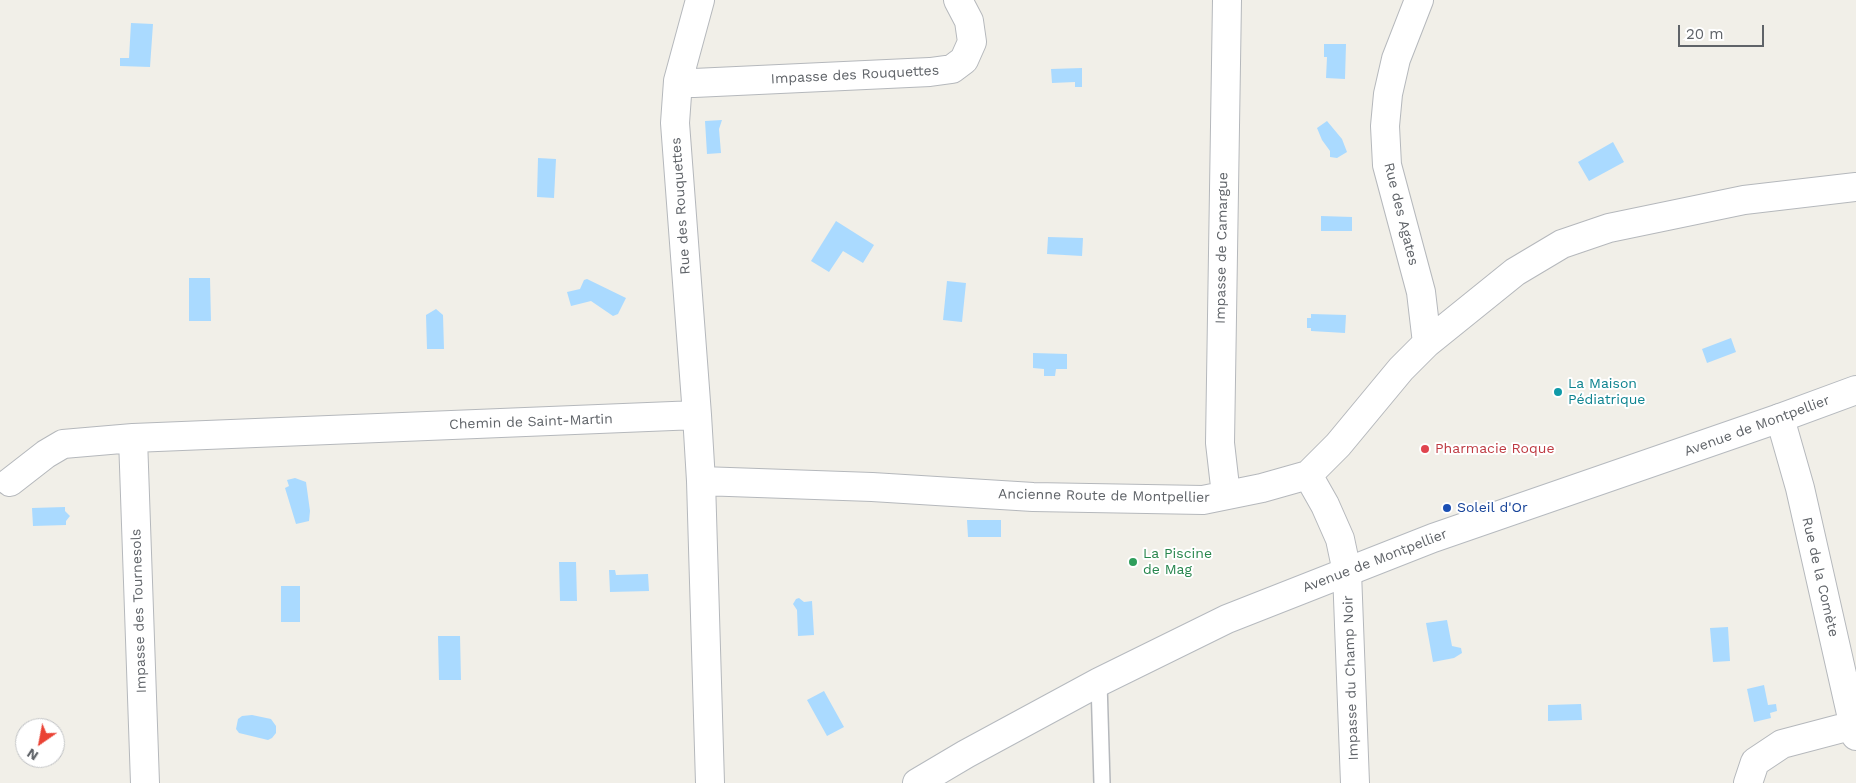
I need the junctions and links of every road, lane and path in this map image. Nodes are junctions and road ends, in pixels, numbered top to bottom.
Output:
1 (700, 0) edge
2 (958, 0) edge
3 (1227, 0) edge
4 (1418, 0) edge
5 (678, 81) junction
6 (1856, 187) edge
7 (1427, 343) junction
8 (1856, 390) edge
9 (697, 415) junction
10 (1780, 418) junction
11 (132, 438) junction
12 (1308, 475) junction
13 (701, 481) junction
14 (10, 482) dead end
15 (1226, 495) junction
16 (1347, 572) junction
17 (1100, 682) junction
18 (1855, 731) edge
19 (145, 783) edge
20 (710, 783) edge
21 (917, 783) edge
22 (1102, 783) edge
23 (1355, 783) edge
24 (1748, 783) edge

1 - 5 street, Rue des Rouquettes
2 - 5 street, Impasse des Rouquettes
3 - 15 street, Impasse de Camargue
4 - 7 street, Rue des Agates
5 - 9 street, Rue des Rouquettes
6 - 7 street
7 - 12 street
8 - 10 street, Avenue de Montpellier
9 - 11 street, Chemin de Saint-Martin
9 - 13 street
10 - 16 street, Avenue de Montpellier
10 - 18 street, Rue de la Comète
11 - 14 street, Chemin de Saint-Martin
11 - 19 street, Impasse des Tournesols
12 - 15 street, Ancienne Route de Montpellier
12 - 16 street, Impasse du Champ Noir
13 - 15 street, Ancienne Route de Montpellier
13 - 20 street
16 - 17 street, Avenue de Montpellier
16 - 23 street, Impasse du Champ Noir
17 - 21 street, Avenue de Montpellier
17 - 22 lane
18 - 24 street

